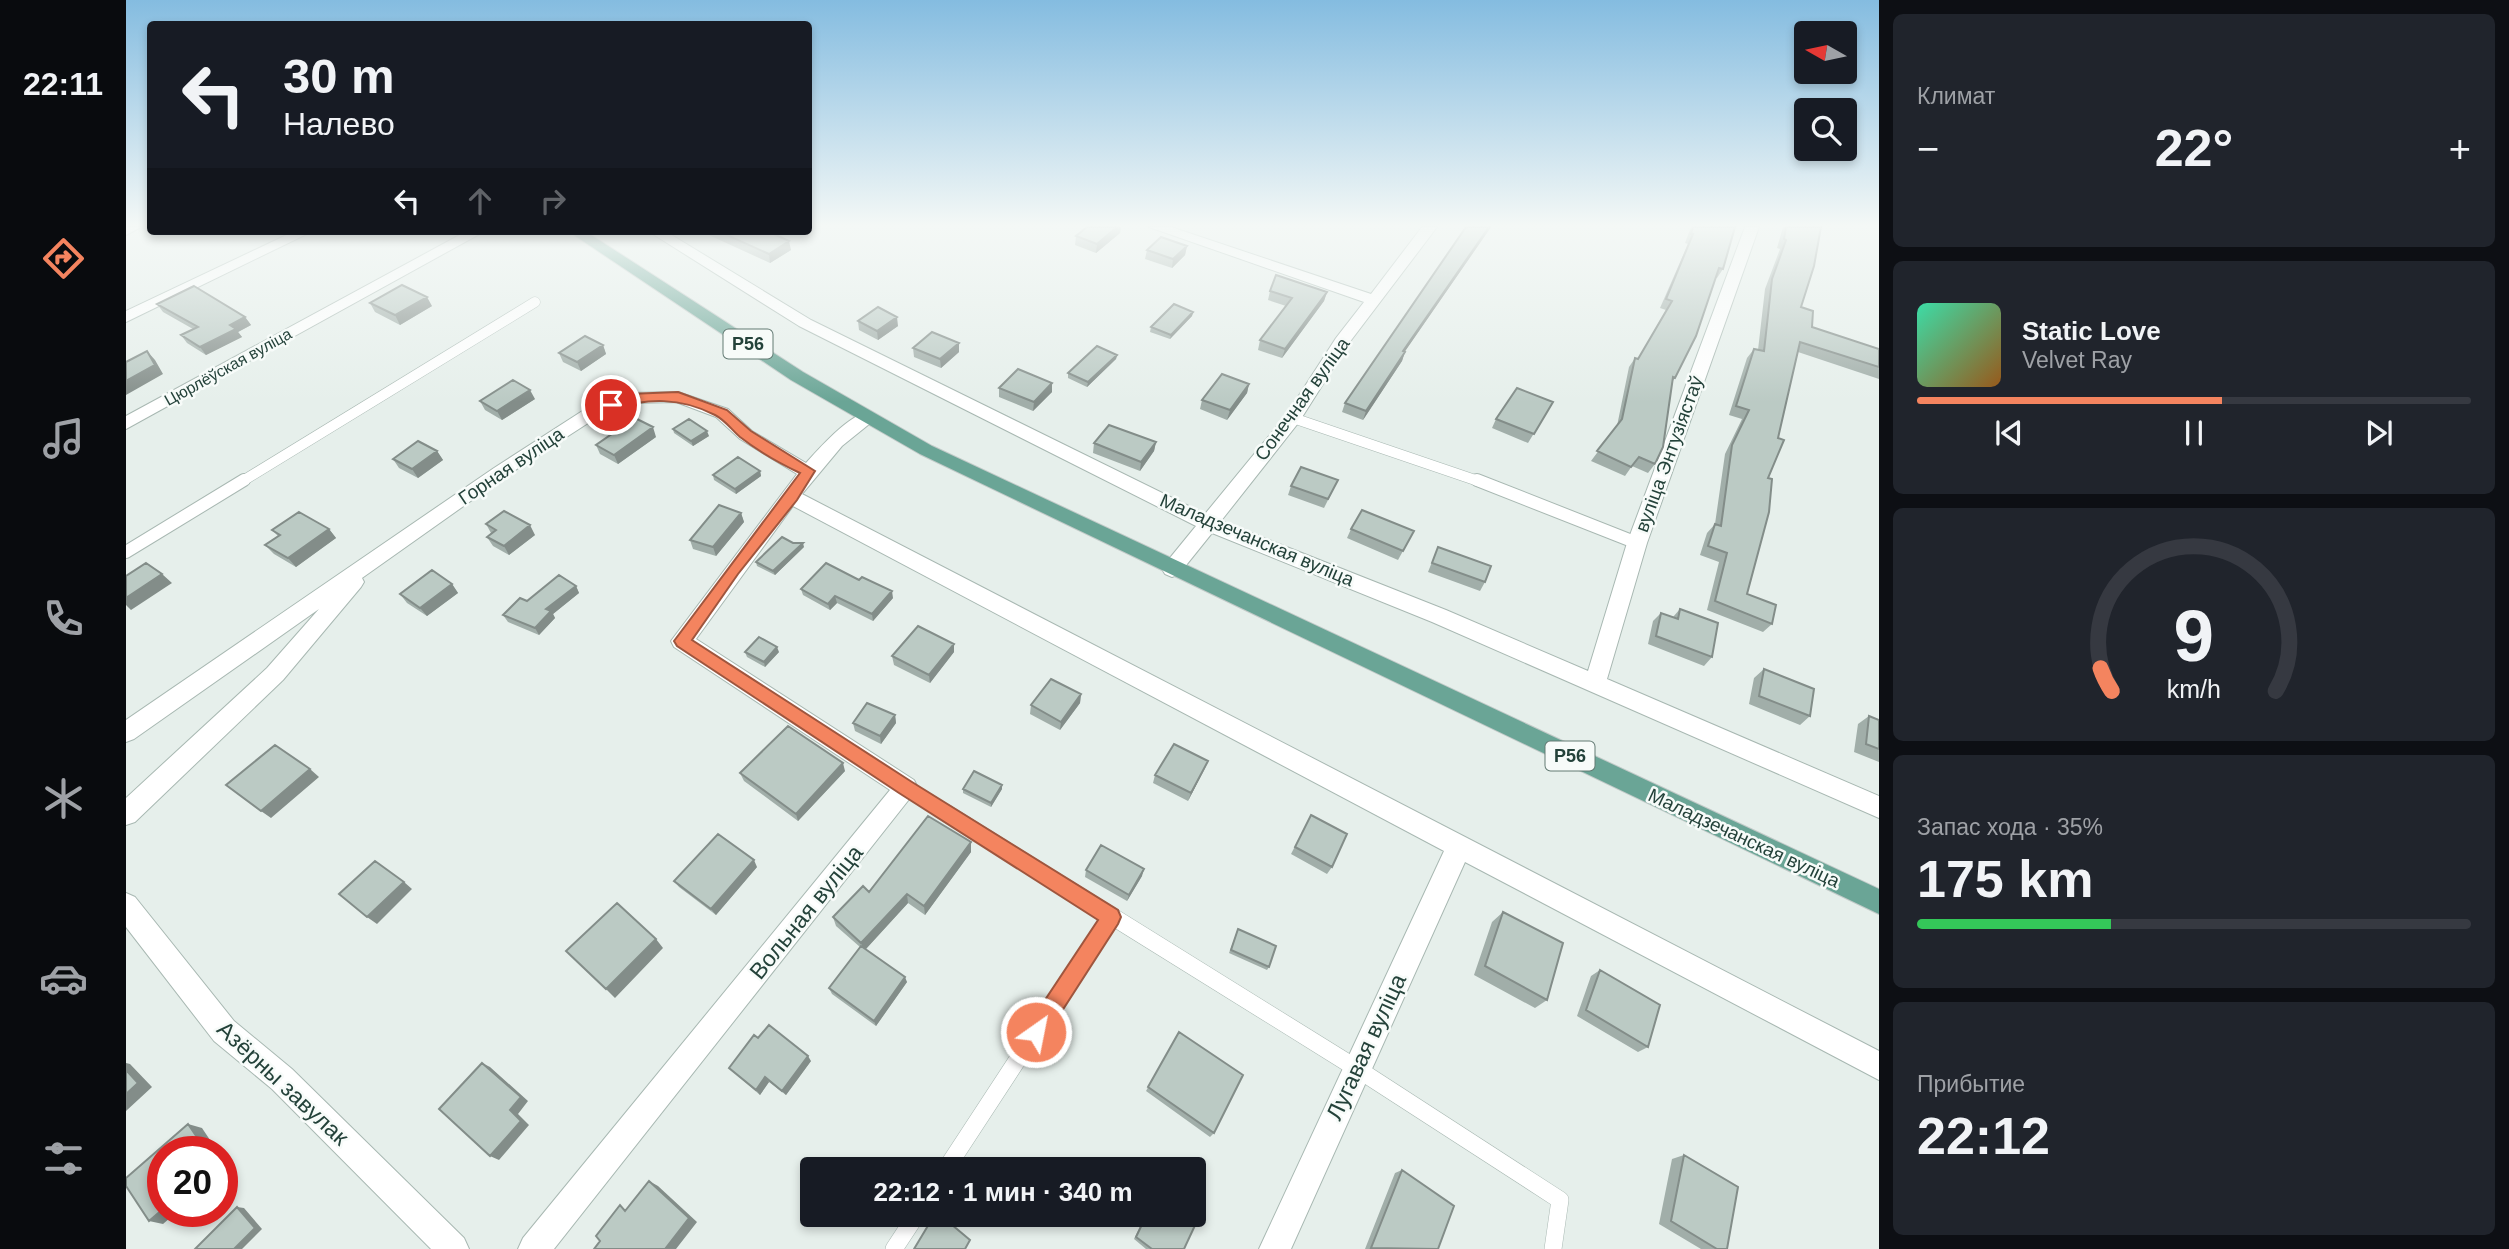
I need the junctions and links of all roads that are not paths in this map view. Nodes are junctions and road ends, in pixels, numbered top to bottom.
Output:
1 (192, 285) edge
2 (378, 285) edge
3 (658, 285) edge
4 (744, 285) edge
5 (1330, 285) edge
6 (1385, 285) edge
7 (1731, 285) edge
8 (1374, 300) junction
9 (535, 302) dead end
10 (126, 317) edge
11 (867, 417) junction
12 (1293, 418) junction
13 (126, 423) edge
14 (808, 471) junction
15 (792, 497) junction
16 (1207, 523) junction
17 (1637, 543) junction
18 (126, 552) edge
19 (370, 562) junction
20 (1171, 569) junction
21 (1595, 684) junction
22 (126, 732) edge
23 (906, 788) junction
24 (1879, 807) edge
25 (126, 814) edge
26 (1460, 847) junction
27 (1879, 902) edge
28 (126, 906) edge
29 (1111, 917) junction
30 (1879, 1066) edge
31 (1356, 1068) junction
32 (954, 1157) edge
33 (908, 1227) edge
34 (536, 1246) edge
35 (453, 1249) edge
36 (894, 1249) edge
37 (1275, 1249) edge
38 (1553, 1249) edge

1 - 10 street
2 - 13 street, Цюрлёўская вуліца
3 - 11 main road, Р56
4 - 16 street, Маладзечанская вуліца
5 - 8 street
6 - 8 street, Сонечная вуліца
7 - 17 street, вуліца Энтузіястаў
8 - 12 street, Сонечная вуліца
9 - 18 lane
11 - 14 street
11 - 20 main road, Маладзечанская вуліца / Р56
12 - 16 street, Сонечная вуліца
12 - 17 lane
14 - 15 street
14 - 19 street, Горная вуліца
15 - 23 street
15 - 26 street
16 - 20 street, Сонечная вуліца
16 - 21 street, Маладзечанская вуліца
17 - 21 street, вуліца Энтузіястаў
19 - 22 street, Горная вуліца
19 - 25 street, Горная вуліца
20 - 27 main road, Маладзечанская вуліца / Р56
21 - 24 street, Маладзечанская вуліца
23 - 29 lane
23 - 34 street, Вольная вуліца
26 - 30 street
26 - 31 street, Лугавая вуліца
28 - 35 street, Азёрны завулак
29 - 31 lane
29 - 32 lane
31 - 37 street, Лугавая вуліца
31 - 38 lane
33 - 36 lane

